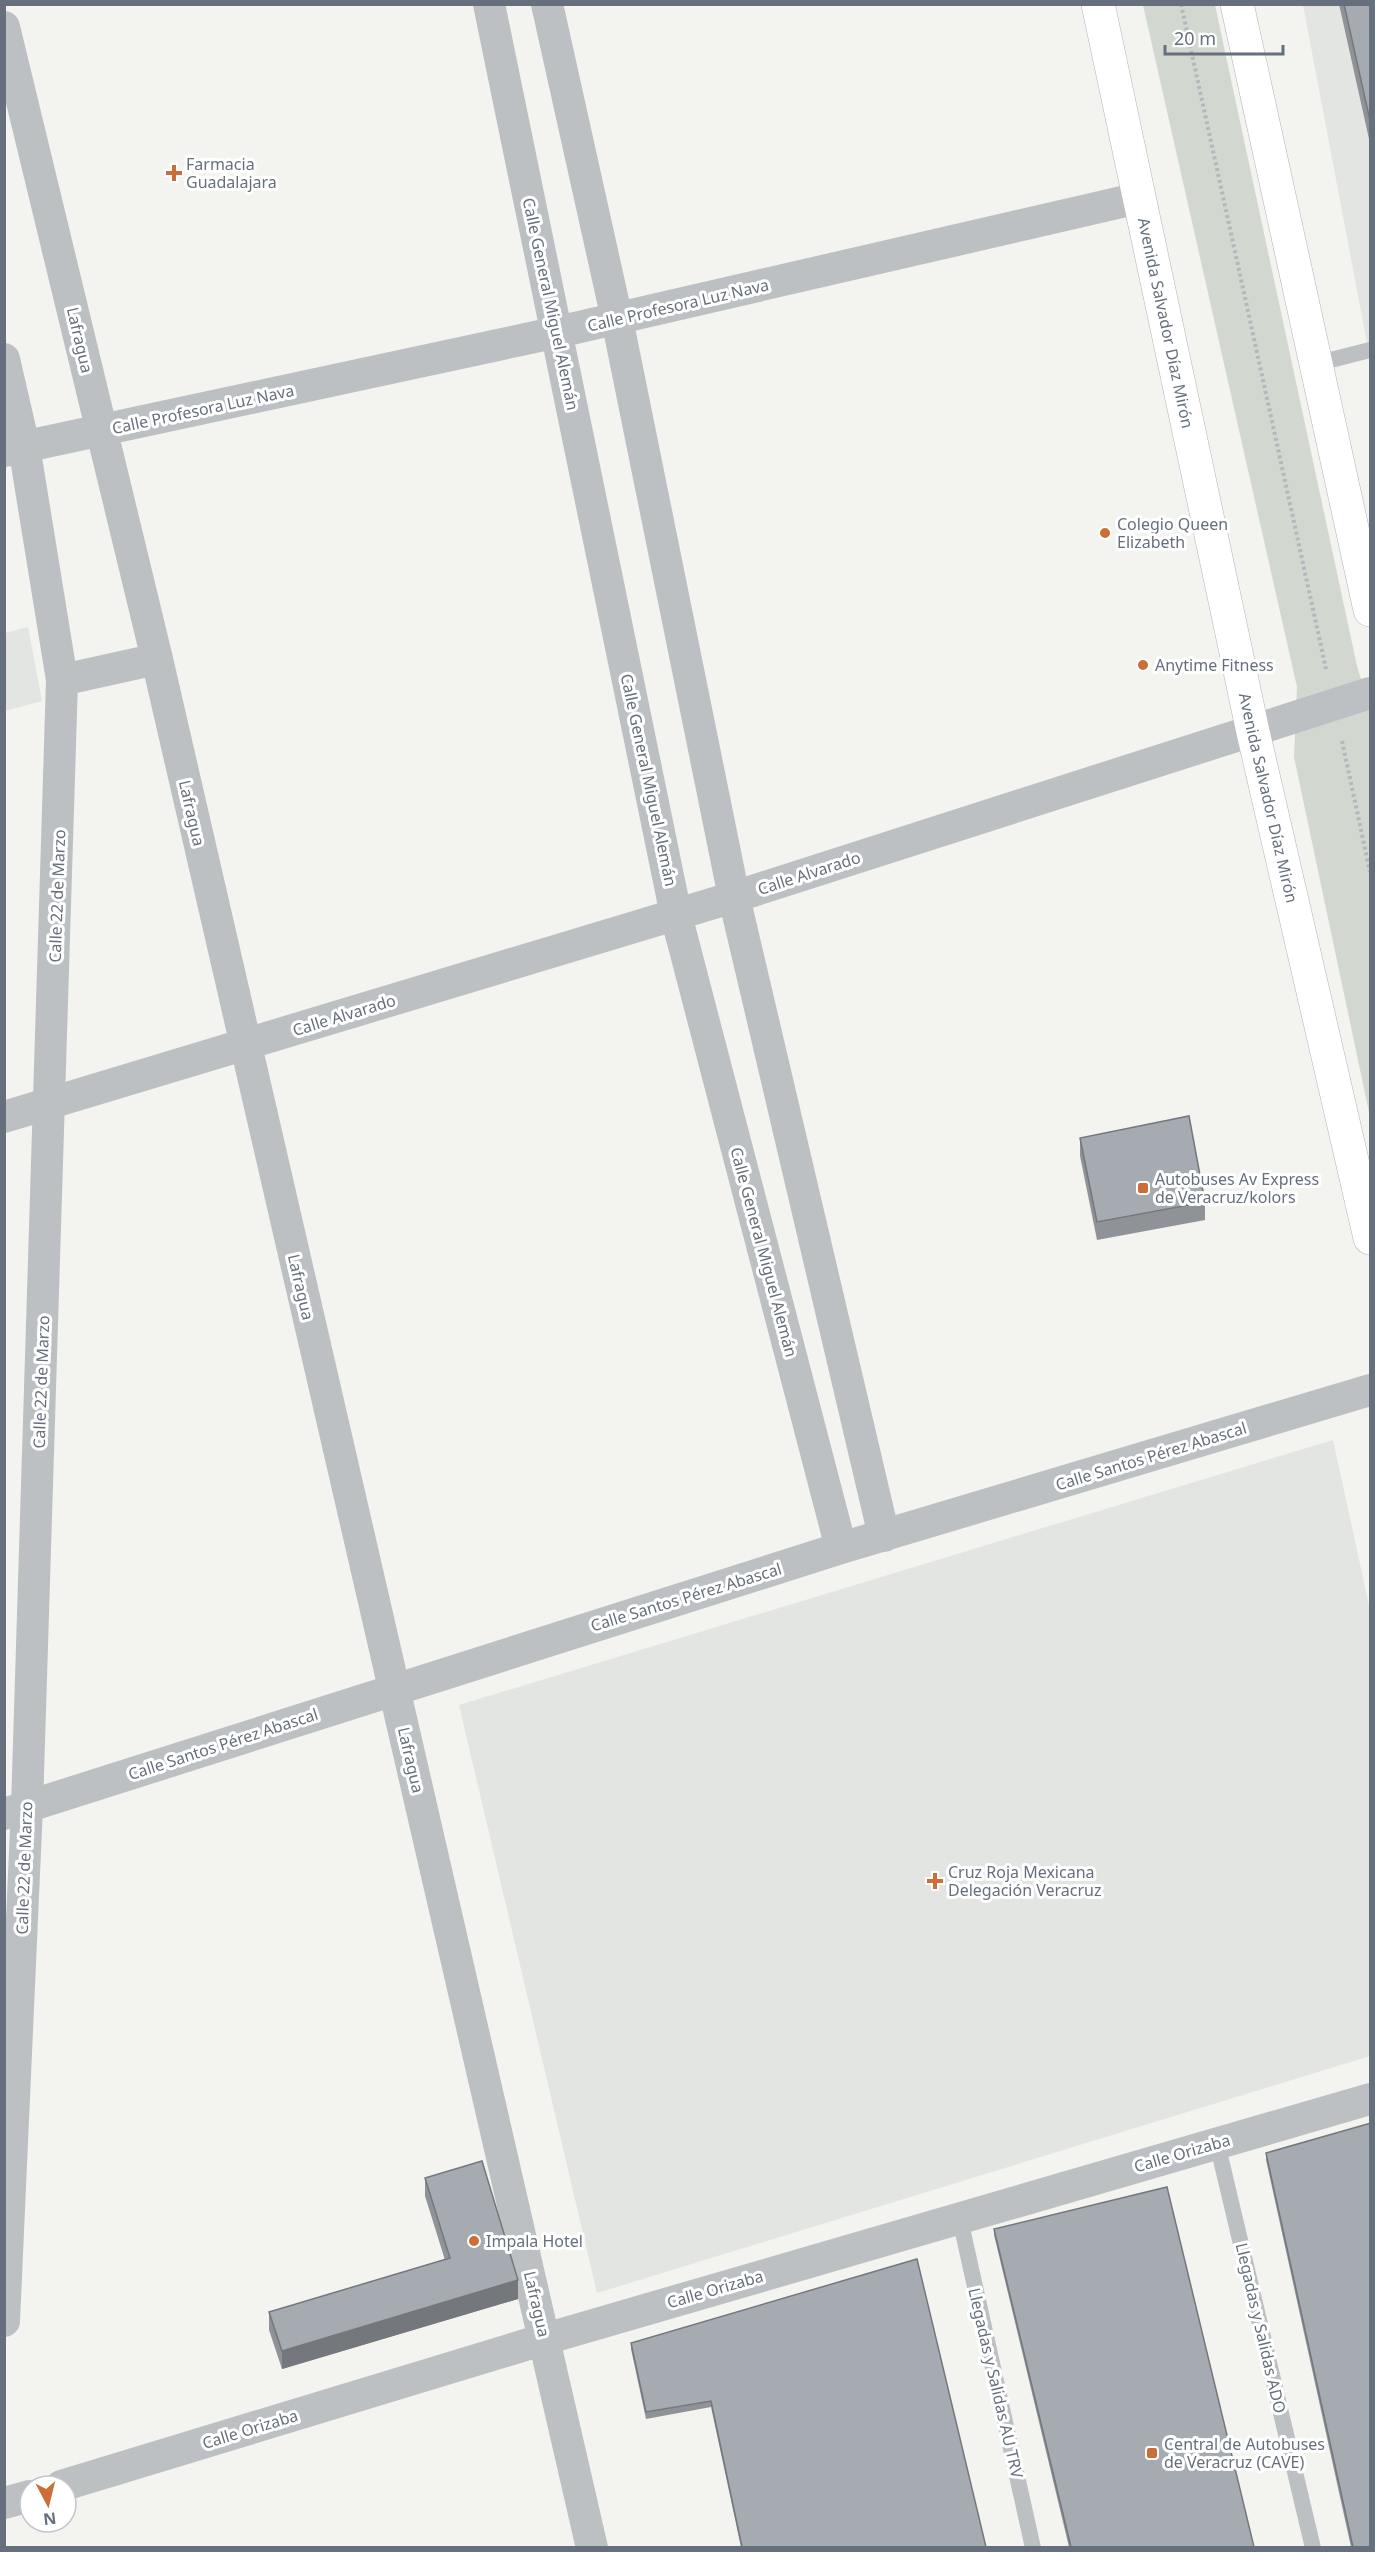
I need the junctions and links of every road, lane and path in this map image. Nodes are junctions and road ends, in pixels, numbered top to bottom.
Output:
1 (489, 4) edge
2 (547, 4) edge
3 (1098, 4) edge
4 (1181, 4) edge
5 (1237, 4) edge
6 (4, 27) edge
7 (1139, 198) junction
8 (617, 319) junction
9 (558, 332) junction
10 (1371, 350) edge
11 (4, 359) edge
12 (1315, 364) junction
13 (101, 431) junction
14 (14, 449) edge
15 (1371, 610) edge
16 (157, 659) junction
17 (62, 680) junction
18 (1371, 693) edge
19 (1334, 706) junction
20 (1253, 732) junction
21 (1371, 872) edge
22 (734, 897) junction
23 (676, 915) junction
24 (244, 1045) junction
25 (49, 1105) junction
26 (4, 1117) edge
27 (1371, 1238) edge
28 (1371, 1390) edge
29 (884, 1536) junction
30 (841, 1548) junction
31 (395, 1689) junction
32 (16, 1810) edge
33 (1371, 2099) edge
34 (1217, 2143) junction
35 (960, 2218) junction
36 (4, 2320) edge
37 (545, 2339) junction
38 (78, 2481) edge
39 (592, 2547) edge
40 (1033, 2547) edge
41 (1313, 2547) edge

1 - 9 street, Calle General Miguel Alemán
2 - 8 street
3 - 7 main road, Avenida Salvador Díaz Mirón
4 - 19 path
5 - 12 main road
6 - 13 street, Lafragua
7 - 8 street, Calle Profesora Luz Nava
7 - 20 main road, Avenida Salvador Díaz Mirón
8 - 9 street, Calle Profesora Luz Nava
8 - 22 street
9 - 13 street, Calle Profesora Luz Nava
9 - 23 street, Calle General Miguel Alemán
10 - 12 lane
11 - 14 street
12 - 15 main road
13 - 14 street, Calle Profesora Luz Nava
13 - 16 street, Lafragua
14 - 17 street, Calle 22 de Marzo
16 - 17 street
16 - 24 street, Lafragua
17 - 25 street, Calle 22 de Marzo
18 - 19 street, Calle Alvarado
19 - 20 street, Calle Alvarado
19 - 21 path
20 - 22 street, Calle Alvarado
20 - 27 main road, Avenida Salvador Díaz Mirón
22 - 23 street, Calle Alvarado
22 - 29 street
23 - 24 street, Calle Alvarado
23 - 30 street, Calle General Miguel Alemán
24 - 25 street, Calle Alvarado
24 - 31 street, Lafragua
25 - 26 street, Calle Alvarado
25 - 32 street, Calle 22 de Marzo
28 - 29 street, Calle Santos Pérez Abascal
29 - 30 street, Calle Santos Pérez Abascal
30 - 31 street, Calle Santos Pérez Abascal
31 - 32 street, Calle Santos Pérez Abascal
31 - 37 street, Lafragua
32 - 36 street, Calle 22 de Marzo
33 - 34 street, Calle Orizaba
34 - 35 street, Calle Orizaba
34 - 41 lane, Llegadas y Salidas ADO
35 - 37 street, Calle Orizaba
35 - 40 lane, Llegadas y Salidas AU TRV
37 - 38 street, Calle Orizaba
37 - 39 street, Lafragua

